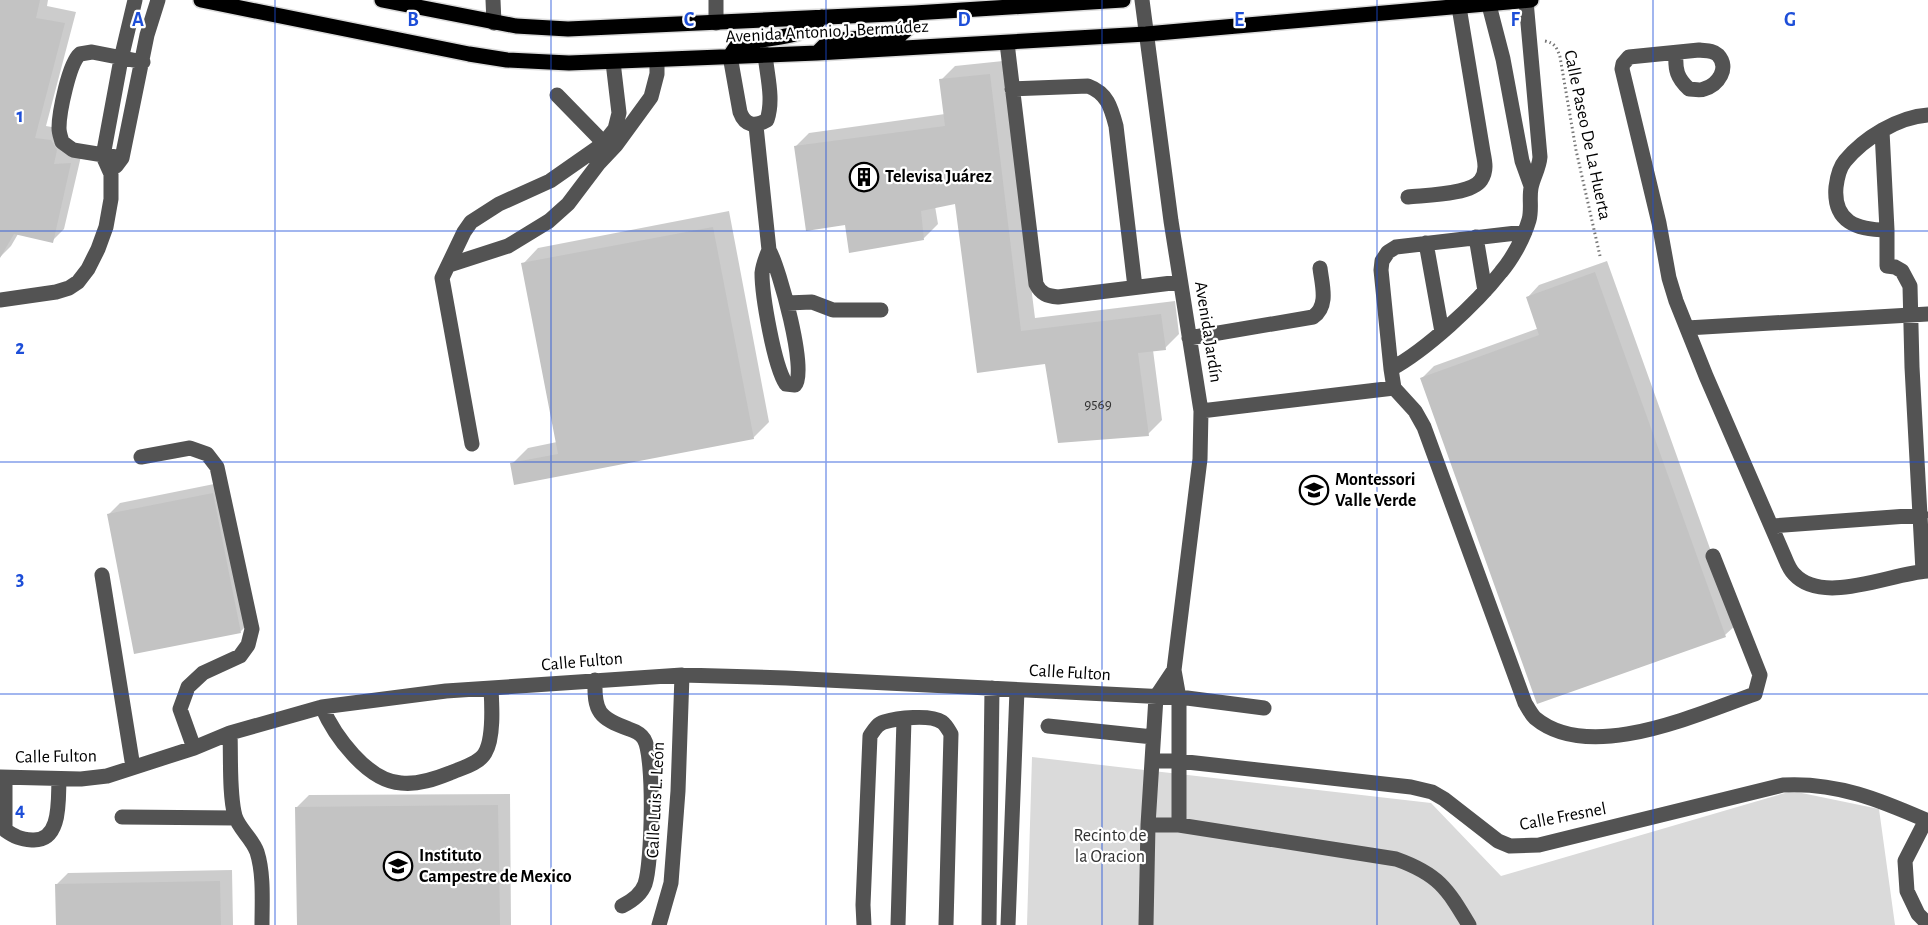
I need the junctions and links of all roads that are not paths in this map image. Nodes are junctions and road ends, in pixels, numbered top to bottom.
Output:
1 (135, 0) edge
2 (158, 0) edge
3 (201, 0) edge
4 (382, 0) edge
5 (493, 0) edge
6 (716, 0) edge
7 (1123, 0) edge
8 (1142, 0) edge
9 (1531, 0) edge
10 (1077, 1) edge
11 (1527, 1) edge
12 (1489, 5) junction
13 (442, 6) edge
14 (1459, 7) junction
15 (914, 13) junction
16 (822, 17) junction
17 (494, 22) junction
18 (716, 23) junction
19 (1146, 34) junction
20 (1007, 43) junction
21 (817, 53) junction
22 (765, 54) junction
23 (1676, 54) dead end
24 (730, 56) junction
25 (121, 59) junction
26 (657, 60) junction
27 (143, 62) junction
28 (613, 62) junction
29 (1012, 89) junction
30 (557, 95) dead end
31 (1928, 115) edge
32 (756, 126) junction
33 (1882, 131) junction
34 (605, 149) junction
35 (103, 156) junction
36 (122, 158) junction
37 (111, 174) junction
38 (1531, 186) junction
39 (1408, 197) dead end
40 (1887, 230) junction
41 (1525, 232) junction
42 (1476, 237) junction
43 (1426, 243) junction
44 (769, 250) junction
45 (449, 265) junction
46 (1320, 268) dead end
47 (1180, 282) junction
48 (1135, 287) junction
49 (1485, 291) junction
50 (0, 300) edge
51 (787, 303) junction
52 (881, 310) dead end
53 (1928, 314) edge
54 (1910, 315) junction
55 (1687, 328) junction
56 (1442, 332) junction
57 (1190, 338) junction
58 (1391, 369) junction
59 (1394, 388) junction
60 (1201, 411) junction
61 (472, 444) dead end
62 (141, 457) dead end
63 (1921, 515) junction
64 (1772, 526) junction
65 (1713, 556) dead end
66 (1926, 571) edge
67 (102, 574) dead end
68 (1173, 670) junction
69 (682, 675) junction
70 (595, 680) junction
71 (992, 688) junction
72 (491, 689) junction
73 (1017, 690) junction
74 (1156, 697) junction
75 (1179, 698) junction
76 (322, 707) junction
77 (1264, 708) dead end
78 (904, 719) junction
79 (1048, 726) dead end
80 (230, 733) junction
81 (1153, 737) junction
82 (194, 748) junction
83 (1152, 761) junction
84 (1178, 761) junction
85 (133, 767) junction
86 (2, 778) edge
87 (59, 779) junction
88 (122, 818) dead end
89 (236, 818) junction
90 (1927, 820) edge
91 (1148, 825) junction
92 (1179, 825) junction
93 (622, 906) dead end
94 (1465, 924) edge
95 (1928, 924) edge
96 (262, 925) edge
97 (659, 925) edge
98 (864, 925) edge
99 (898, 925) edge
100 (945, 925) edge
101 (988, 925) edge
102 (1008, 925) edge
103 (1146, 925) edge

1 - 25 street
2 - 27 street
3 - 28 main road, Avenida Antonio J. Bermúdez
4 - 13 main road, Avenida Antonio J. Bermúdez
5 - 17 street
6 - 18 street
7 - 10 main road, Avenida Antonio J. Bermúdez
8 - 19 street, Avenida Jardín
9 - 11 main road, Avenida Antonio J. Bermúdez
10 - 15 main road, Avenida Antonio J. Bermúdez
11 - 12 main road, Avenida Antonio J. Bermúdez
11 - 38 street
12 - 14 main road, Avenida Antonio J. Bermúdez
12 - 38 street
13 - 17 main road, Avenida Antonio J. Bermúdez
14 - 19 main road, Avenida Antonio J. Bermúdez
14 - 39 street
15 - 16 main road, Avenida Antonio J. Bermúdez
15 - 21 main road
16 - 18 main road, Avenida Antonio J. Bermúdez
16 - 24 main road
17 - 18 main road, Avenida Antonio J. Bermúdez
19 - 20 main road, Avenida Antonio J. Bermúdez
19 - 47 street, Avenida Jardín
20 - 21 main road, Avenida Antonio J. Bermúdez
20 - 29 street
21 - 22 main road, Avenida Antonio J. Bermúdez
22 - 24 main road, Avenida Antonio J. Bermúdez
22 - 32 street
23 - 55 street
24 - 26 main road, Avenida Antonio J. Bermúdez
24 - 32 street
25 - 27 street
25 - 35 street
25 - 35 street
26 - 28 main road, Avenida Antonio J. Bermúdez
26 - 34 street
27 - 36 street
28 - 34 street
29 - 48 street
29 - 48 street
30 - 34 street
31 - 33 street
32 - 44 street
33 - 40 street
33 - 40 street
34 - 45 street
34 - 45 street
35 - 36 street
35 - 37 street
36 - 37 street
37 - 50 street
38 - 41 street
40 - 54 street
41 - 42 street
41 - 49 street
42 - 43 street
42 - 49 street
43 - 56 street
43 - 58 street
44 - 51 street
44 - 51 street
45 - 61 street
46 - 57 street
47 - 48 street
47 - 57 street, Avenida Jardín
49 - 56 street
51 - 52 street
53 - 54 street
54 - 55 street
54 - 63 street
55 - 64 street
56 - 58 street
57 - 60 street, Avenida Jardín
58 - 59 street
59 - 60 street
59 - 65 street
60 - 68 street, Avenida Jardín
62 - 82 street
63 - 64 street
63 - 66 street
64 - 66 street
67 - 85 street
68 - 74 street, Avenida Jardín
68 - 75 street, Avenida Jardín
69 - 70 street, Calle Fulton
69 - 71 street, Calle Fulton
69 - 97 street, Calle Luis L. León
70 - 72 street, Calle Fulton
70 - 93 street
71 - 73 street, Calle Fulton
71 - 101 street
72 - 76 street, Calle Fulton
72 - 76 street
73 - 74 street, Calle Fulton
73 - 102 street
74 - 75 street, Calle Fulton
74 - 81 street
75 - 77 street, Calle Fulton
75 - 84 street
76 - 80 street, Calle Fulton
78 - 98 street
78 - 99 street
78 - 100 street
79 - 81 street
80 - 82 street, Calle Fulton
80 - 89 street
81 - 83 street
82 - 85 street, Calle Fulton
83 - 84 street, Calle Fresnel
83 - 91 street
84 - 90 street, Calle Fresnel
84 - 92 street
85 - 87 street, Calle Fulton
86 - 87 street, Calle Fulton
86 - 87 street
88 - 89 street
89 - 96 street
90 - 95 street
91 - 92 street
91 - 103 street
92 - 94 street

